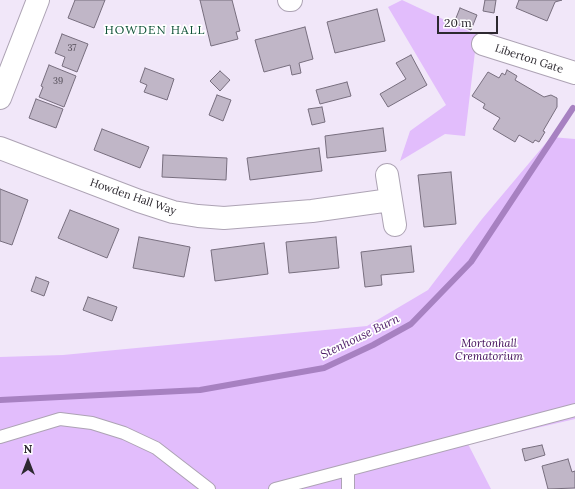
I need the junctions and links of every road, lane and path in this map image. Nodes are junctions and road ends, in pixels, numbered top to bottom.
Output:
1 (38, 0) edge
2 (483, 44) dead end
3 (575, 73) edge
4 (0, 98) edge
5 (0, 148) edge
6 (387, 175) dead end
7 (390, 200) junction
8 (395, 225) dead end
9 (575, 410) edge
10 (0, 437) edge
11 (348, 470) junction
12 (209, 489) edge
13 (274, 489) edge
14 (348, 489) edge

1 - 4 street
2 - 3 street, Liberton Gate
5 - 7 street, Howden Hall Way
6 - 7 street
7 - 8 street
9 - 11 lane
10 - 12 lane
11 - 13 lane
11 - 14 lane

